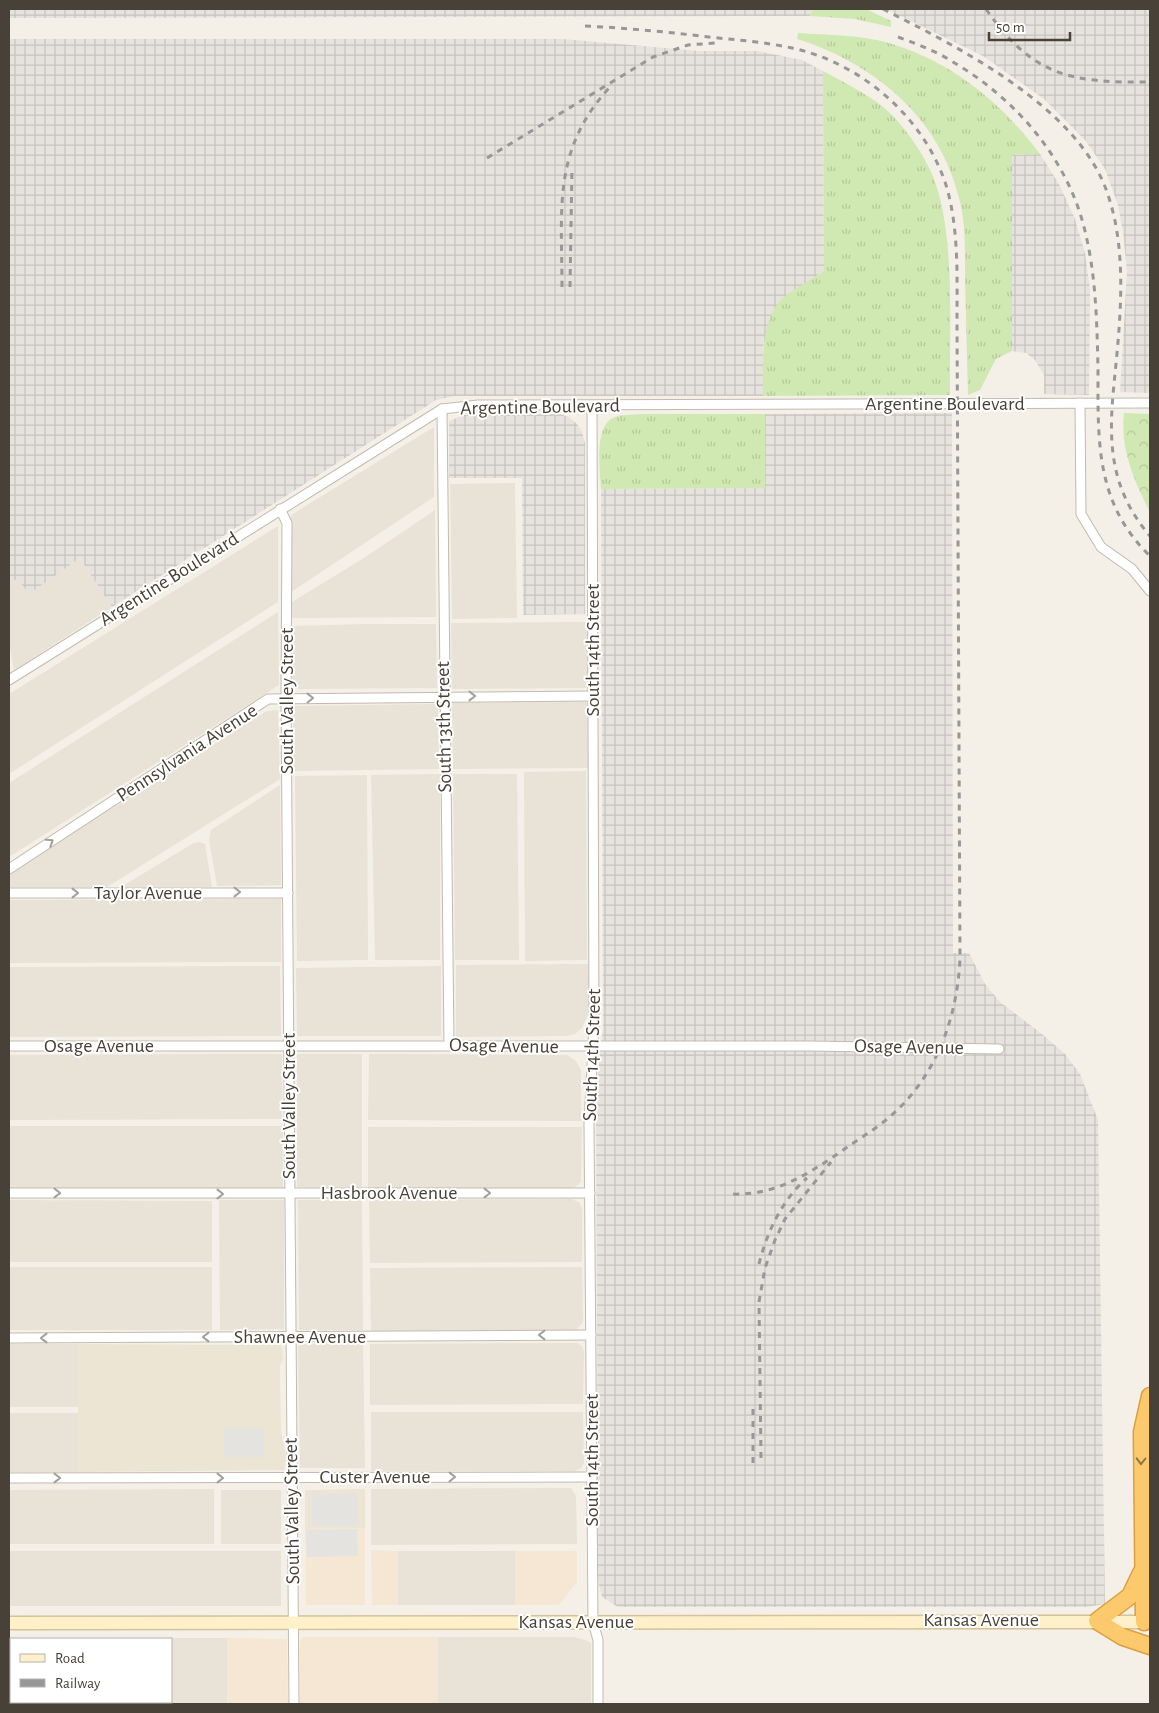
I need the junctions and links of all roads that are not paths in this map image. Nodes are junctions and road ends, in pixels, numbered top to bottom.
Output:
1 (1080, 403) junction
2 (1150, 403) edge
3 (592, 406) junction
4 (442, 409) junction
5 (280, 509) junction
6 (1150, 591) edge
7 (9, 680) edge
8 (444, 696) junction
9 (593, 696) junction
10 (286, 698) junction
11 (9, 869) edge
12 (288, 892) junction
13 (9, 893) edge
14 (289, 1045) junction
15 (449, 1045) junction
16 (9, 1046) edge
17 (593, 1047) junction
18 (998, 1049) dead end
19 (9, 1193) edge
20 (590, 1193) junction
21 (290, 1194) junction
22 (591, 1335) junction
23 (290, 1337) junction
24 (9, 1338) edge
25 (1150, 1396) edge
26 (592, 1477) junction
27 (9, 1478) edge
28 (292, 1478) junction
29 (1142, 1568) junction
30 (1097, 1621) junction
31 (293, 1622) junction
32 (593, 1622) junction
33 (1144, 1622) joint
34 (9, 1623) edge
35 (1150, 1646) edge
36 (294, 1704) edge
37 (598, 1704) edge

1 - 2 street, Argentine Boulevard
1 - 3 street, Argentine Boulevard
1 - 6 street
3 - 4 street, Argentine Boulevard
3 - 9 street, South 14th Street
4 - 5 street, Argentine Boulevard
4 - 8 street, South 13th Street
5 - 7 street, Argentine Boulevard
5 - 10 street, South Valley Street
8 -> 9 street, Pennsylvania Avenue
10 -> 8 street, Pennsylvania Avenue
8 - 15 street, South 13th Street
9 - 17 street, South 14th Street
11 -> 10 street, Pennsylvania Avenue
10 - 12 street, South Valley Street
13 -> 12 street, Taylor Avenue
12 - 14 street, South Valley Street
14 - 15 street, Osage Avenue
14 - 16 street, Osage Avenue
14 - 21 street, South Valley Street
15 - 17 street, Osage Avenue
17 - 18 street, Osage Avenue
17 - 20 street, South 14th Street
19 -> 21 street, Hasbrook Avenue
21 -> 20 street, Hasbrook Avenue
20 - 22 street, South 14th Street
21 - 23 street, South Valley Street
22 -> 23 street, Shawnee Avenue
22 - 26 street, South 14th Street
23 -> 24 street, Shawnee Avenue
23 - 28 street, South Valley Street
25 -> 29 highway
28 -> 26 street, Custer Avenue
26 - 32 street, South 14th Street
27 -> 28 street, Custer Avenue
28 - 31 street, South Valley Street
29 - 30 highway
29 - 33 highway
30 - 32 main road, Kansas Avenue
30 - 33 main road, Kansas Avenue
30 - 35 highway
31 - 32 main road, Kansas Avenue
31 - 34 main road, Kansas Avenue
31 - 36 street, South Valley Street
32 - 37 street, South 14th Street

